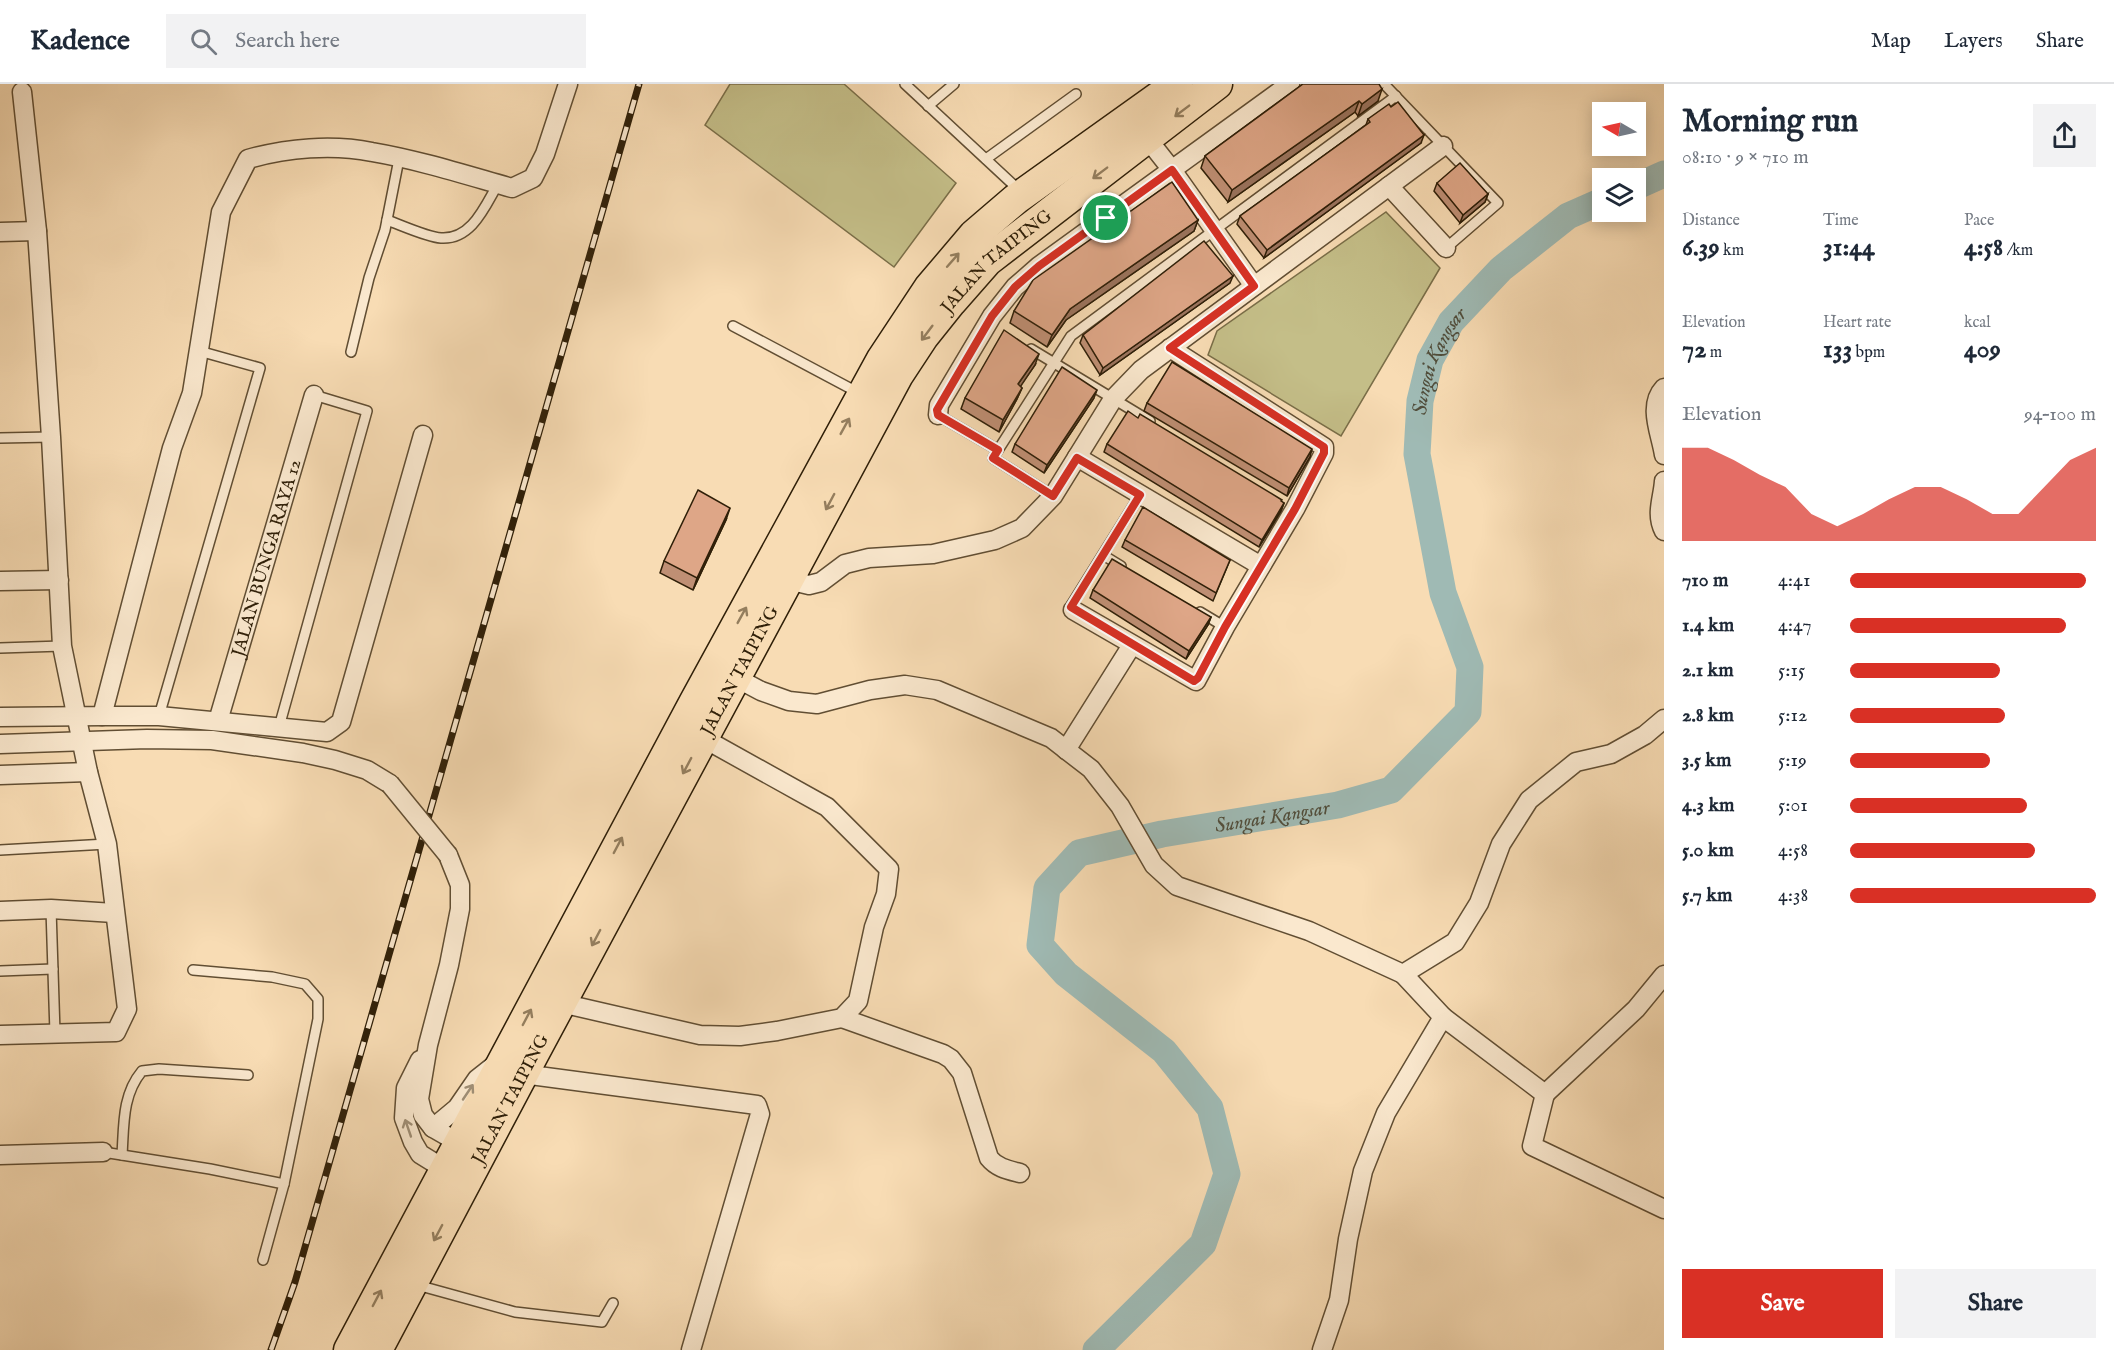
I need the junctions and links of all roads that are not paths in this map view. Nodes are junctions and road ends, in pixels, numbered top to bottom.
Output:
1 (568, 84) edge
2 (905, 84) edge
3 (954, 84) edge
4 (1177, 84) edge
5 (1217, 84) edge
6 (1290, 84) edge
7 (1384, 84) edge
8 (22, 92) dead end
9 (1076, 94) dead end
10 (1396, 96) junction
11 (928, 106) junction
12 (1139, 127) junction
13 (1443, 146) junction
14 (399, 159) junction
15 (986, 159) junction
16 (1172, 170) junction
17 (498, 184) junction
18 (1389, 186) junction
19 (1022, 194) junction
20 (387, 220) junction
21 (1214, 230) junction
22 (37, 231) junction
23 (0, 232) edge
24 (1446, 248) joint
25 (1254, 286) junction
26 (733, 326) dead end
27 (1025, 346) edge
28 (1170, 348) junction
29 (199, 351) junction
30 (351, 352) dead end
31 (1053, 363) junction
32 (1664, 388) edge
33 (314, 395) joint
34 (1113, 399) junction
35 (872, 401) junction
36 (938, 415) joint
37 (1163, 429) edge
38 (423, 435) dead end
39 (51, 436) junction
40 (0, 438) edge
41 (998, 450) junction
42 (1664, 455) edge
43 (1077, 458) junction
44 (1664, 481) edge
45 (1140, 495) junction
46 (1053, 496) junction
47 (1664, 531) edge
48 (1102, 555) junction
49 (1261, 566) junction
50 (1133, 573) edge
51 (59, 580) junction
52 (788, 580) junction
53 (0, 581) edge
54 (1195, 609) edge
55 (1073, 610) joint
56 (1225, 627) junction
57 (1132, 645) junction
58 (62, 646) junction
59 (0, 648) edge
60 (724, 672) junction
61 (76, 715) junction
62 (102, 716) junction
63 (159, 716) junction
64 (0, 717) edge
65 (1664, 719) edge
66 (218, 721) junction
67 (279, 727) junction
68 (703, 738) junction
69 (82, 742) junction
70 (0, 744) edge
71 (1066, 750) junction
72 (88, 772) junction
73 (0, 775) edge
74 (107, 844) junction
75 (0, 850) edge
76 (51, 909) junction
77 (0, 911) edge
78 (114, 913) junction
79 (53, 969) junction
80 (193, 970) dead end
81 (0, 971) edge
82 (1403, 974) junction
83 (1664, 975) edge
84 (561, 1003) junction
85 (1443, 1017) junction
86 (842, 1018) junction
87 (55, 1033) junction
88 (0, 1035) edge
89 (428, 1045) junction
90 (514, 1066) junction
91 (248, 1075) dead end
92 (1545, 1094) junction
93 (433, 1128) junction
94 (470, 1149) junction
95 (103, 1152) joint
96 (0, 1155) edge
97 (122, 1155) junction
98 (1020, 1173) dead end
99 (456, 1176) junction
100 (284, 1185) junction
101 (1664, 1209) edge
102 (263, 1260) dead end
103 (412, 1284) junction
104 (613, 1303) dead end
105 (349, 1350) edge
106 (377, 1350) edge
107 (691, 1350) edge
108 (1322, 1350) edge

1 - 17 street
2 - 11 lane
3 - 11 lane
4 - 12 highway, JALAN TAIPING
5 -> 12 highway, JALAN TAIPING
6 - 16 street
7 - 10 lane
8 - 22 street
9 - 15 lane
10 - 13 lane
10 - 21 lane
11 - 15 lane
12 - 16 street
12 - 19 highway, JALAN TAIPING
12 -> 35 highway, JALAN TAIPING
13 - 18 street
13 - 24 lane
14 - 17 street
14 - 20 lane
14 - 29 street
15 - 19 lane
16 - 21 street
16 - 36 street
17 - 20 lane
18 - 24 street
18 - 25 street
35 -> 19 highway, JALAN TAIPING
20 - 30 lane
21 - 25 street
21 - 31 lane
22 - 23 street
22 - 39 street
25 - 28 street
26 - 35 lane
27 - 31 lane
28 - 34 street
28 - 49 street
29 - 62 street
29 - 63 lane
31 - 34 lane
31 - 41 lane
32 - 42 street
33 - 66 street, JALAN BUNGA RAYA 12
33 - 67 lane
34 - 37 lane
34 - 43 street
35 -> 52 highway, JALAN TAIPING
60 -> 35 highway, JALAN TAIPING
36 - 41 lane
38 - 67 street
39 - 40 lane
39 - 51 street
41 - 46 lane
43 - 45 street
43 - 46 street
44 - 47 street
45 - 48 lane
45 - 49 street
46 - 52 street
48 - 50 lane
48 - 55 lane
49 - 56 street
51 - 53 street
51 - 58 street
52 - 60 highway, JALAN TAIPING
54 - 56 lane
55 - 57 street
56 - 57 street
57 - 71 street
58 - 59 lane
58 - 61 street
60 - 68 highway, JALAN TAIPING
60 - 71 street
90 -> 60 highway, JALAN TAIPING
61 - 62 street
61 - 64 street
61 - 69 street
62 - 63 street
63 - 66 street
65 - 82 street
66 - 67 street
68 -> 84 highway, JALAN TAIPING
68 - 86 street
69 - 70 street
69 - 72 street
69 - 89 street, bridge
71 - 82 street
72 - 73 street
72 - 74 street
74 - 75 lane
74 - 78 street
76 - 77 street
76 - 78 street
76 - 79 lane
78 - 87 street
79 - 81 lane
79 - 87 lane
80 - 100 lane
82 - 85 street
83 - 92 street
84 - 86 street
84 - 90 highway, JALAN TAIPING
85 - 92 street
85 - 108 street
86 - 98 street
87 - 88 street
89 - 93 street
99 -> 89 street
93 -> 90 street
90 - 94 highway, JALAN TAIPING
90 - 107 street
91 - 97 lane
92 - 101 street
93 - 94 street
94 - 99 highway, JALAN TAIPING
95 - 96 street
95 - 97 lane
97 - 100 lane
99 -> 103 highway, JALAN TAIPING
105 -> 99 highway, JALAN TAIPING
100 - 102 lane
103 - 104 lane
103 - 106 highway, JALAN TAIPING

